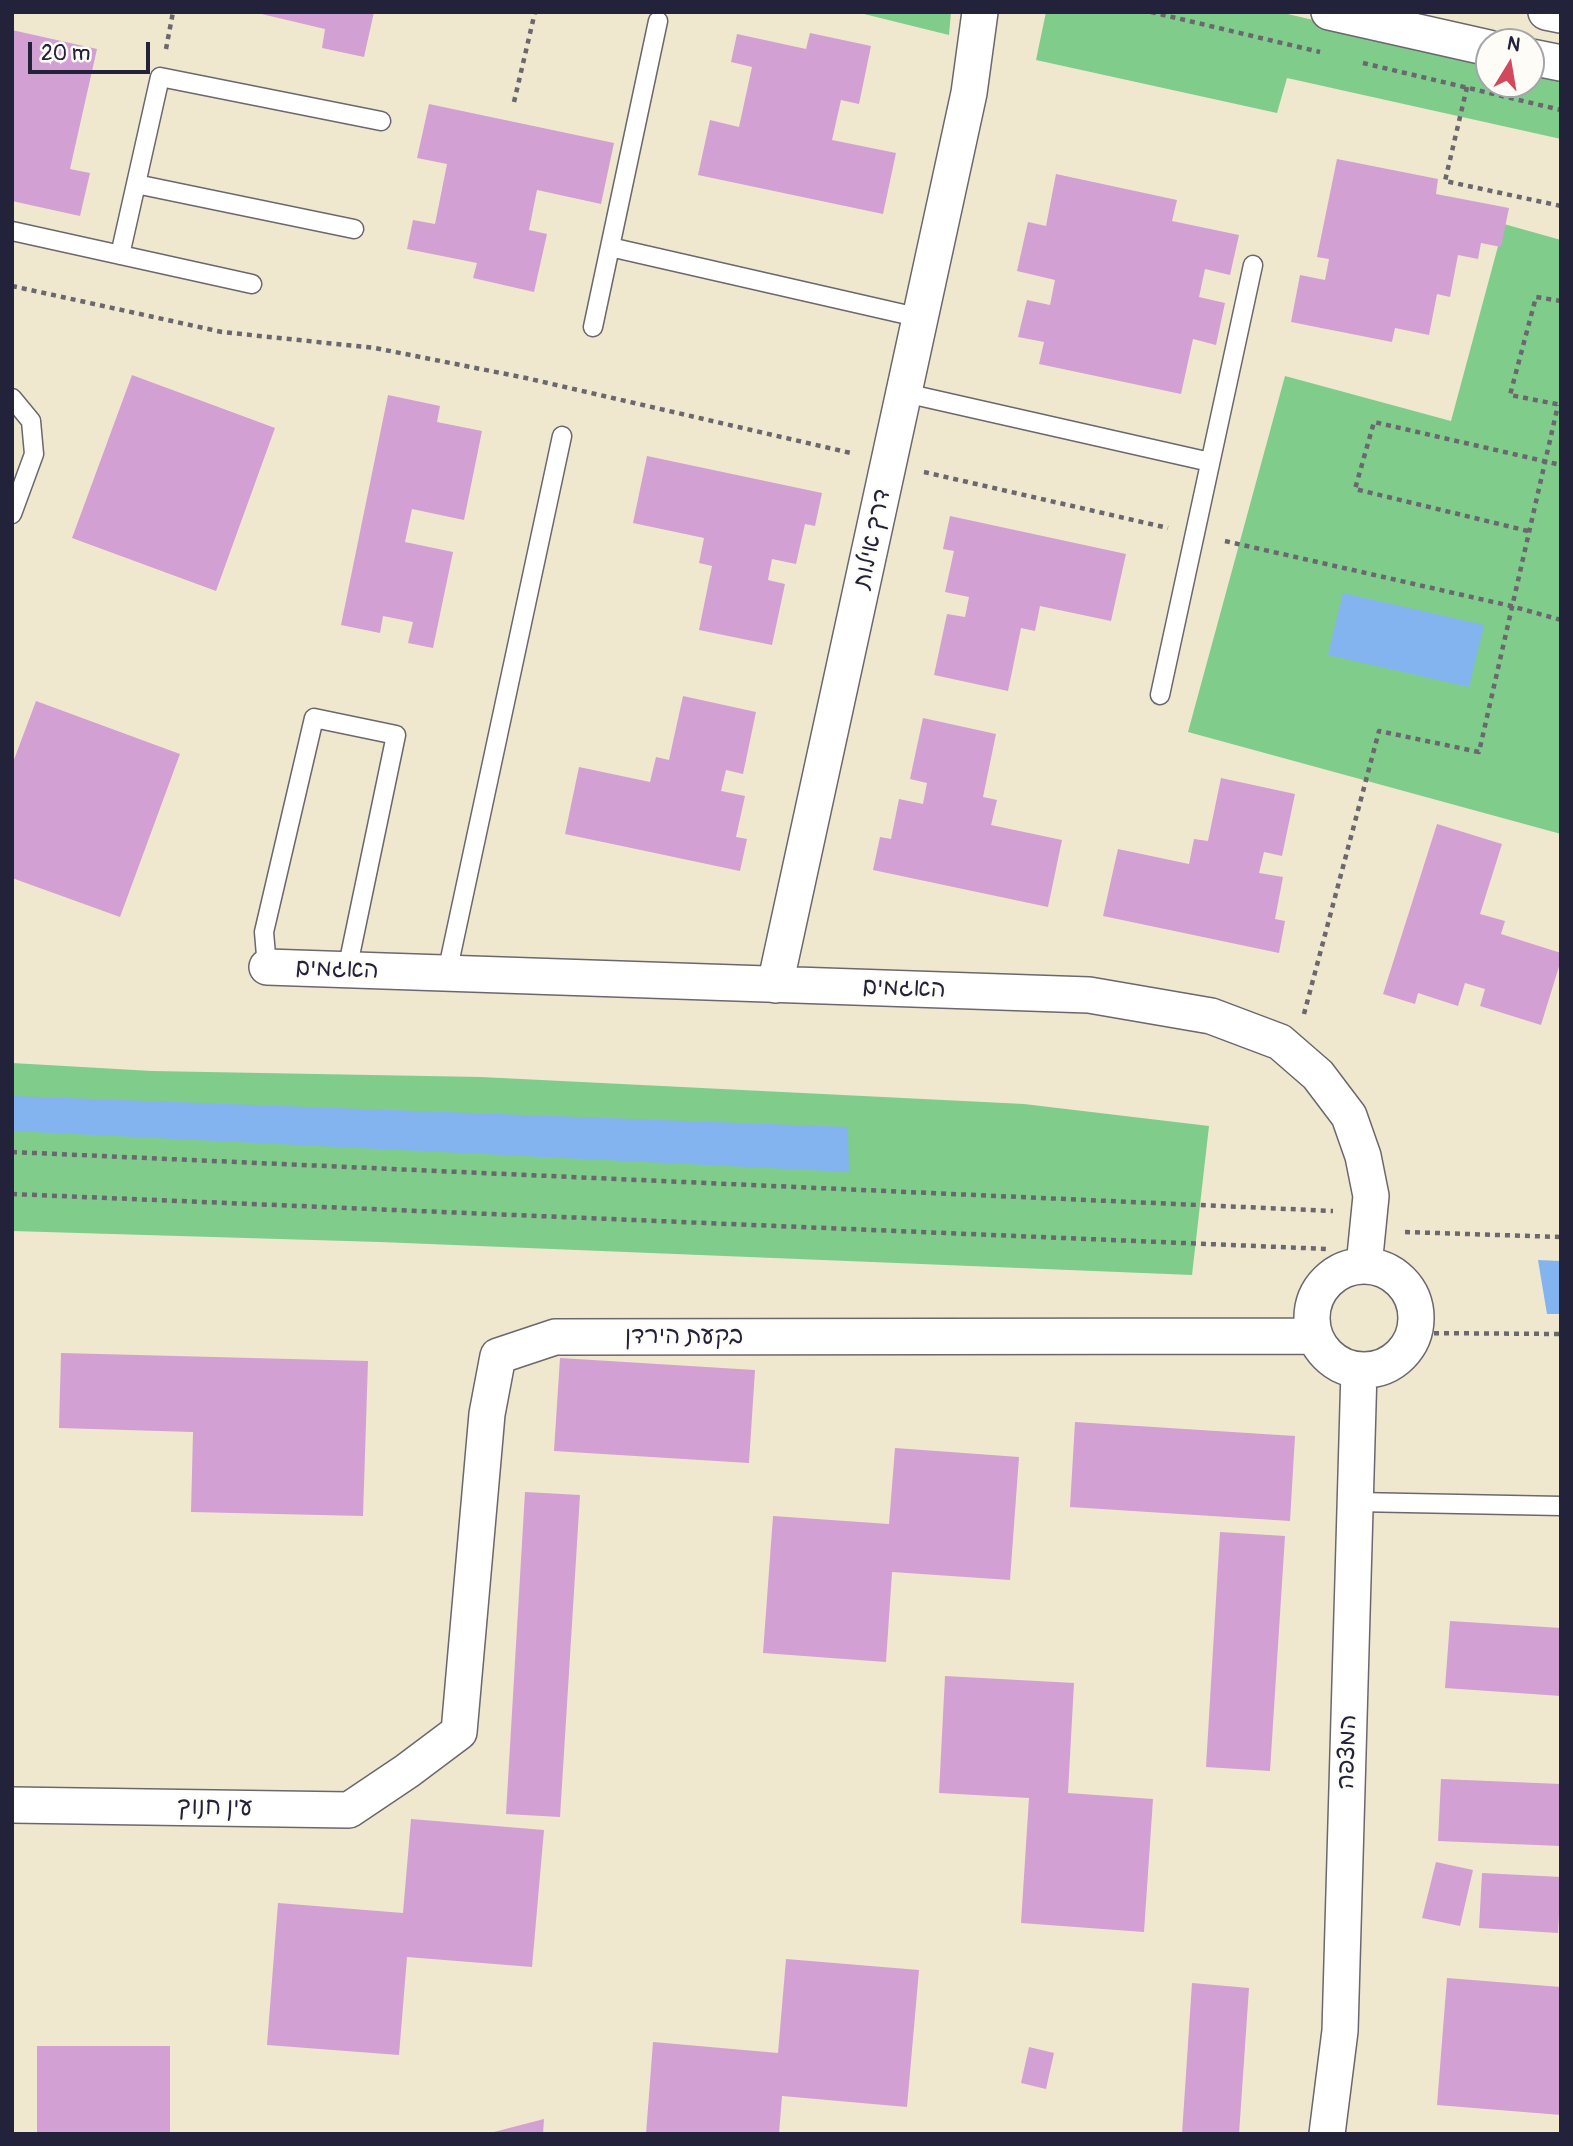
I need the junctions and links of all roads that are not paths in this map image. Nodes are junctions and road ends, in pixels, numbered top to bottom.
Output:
1 (980, 12) edge
2 (1001, 12) edge
3 (1329, 12) edge
4 (1546, 12) edge
5 (1561, 16) edge
6 (658, 21) dead end
7 (1475, 44) edge
8 (969, 93) junction
9 (381, 121) dead end
10 (136, 184) junction
11 (354, 229) dead end
12 (12, 231) edge
13 (610, 247) junction
14 (120, 255) junction
15 (1253, 265) dead end
16 (252, 284) dead end
17 (921, 318) junction
18 (593, 327) dead end
19 (905, 393) junction
20 (12, 398) edge
21 (562, 436) dead end
22 (1210, 462) junction
23 (12, 514) edge
24 (1160, 695) dead end
25 (267, 967) joint
26 (347, 971) junction
27 (447, 973) junction
28 (775, 985) junction
29 (1364, 1266) junction
30 (1315, 1336) junction
31 (1359, 1370) junction
32 (1356, 1502) junction
33 (1561, 1506) edge
34 (407, 1771) joint
35 (12, 1805) edge
36 (1327, 2134) edge

1 - 8 street
2 - 8 street
3 - 7 street
4 - 5 street
6 - 13 lane
8 - 17 street, דרך אילות
9 - 10 lane
10 - 11 lane
10 - 14 lane
12 - 14 lane
13 - 17 lane
13 - 18 lane
14 - 16 lane
15 - 22 lane
17 - 19 street, דרך אילות
19 - 22 lane
19 - 28 street, דרך אילות
20 - 23 lane
21 - 27 lane
22 - 24 lane
25 - 26 street, האגמים
25 - 26 lane
26 - 27 street, האגמים
27 - 28 street, האגמים
28 - 29 street, האגמים
29 - 30 street
29 - 31 street
30 - 31 street
30 - 34 street, בקעת הירדן
31 - 32 street, המצפה
32 - 33 lane
32 - 36 street, המצפה
34 - 35 street, עין חנוך

